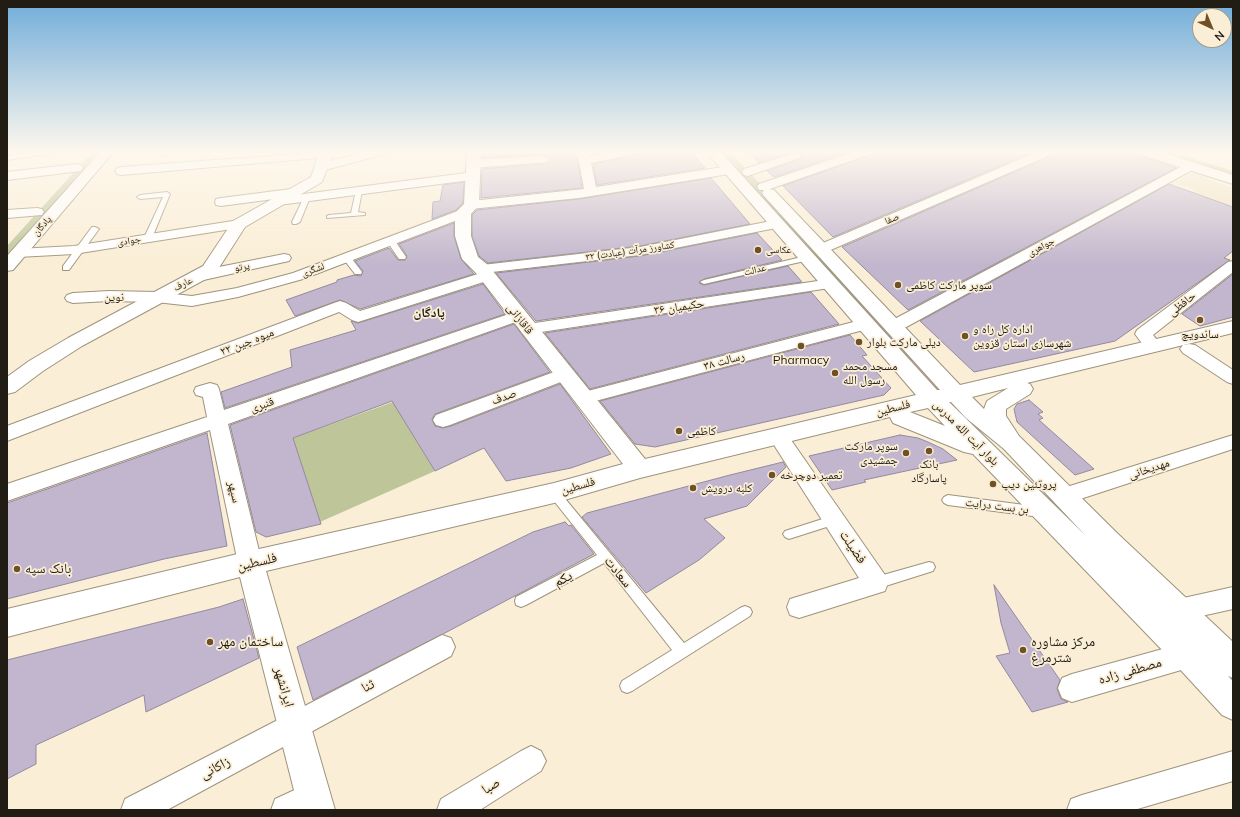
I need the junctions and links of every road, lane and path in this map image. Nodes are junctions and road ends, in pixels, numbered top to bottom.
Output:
1 (59, 188) edge
2 (72, 188) edge
3 (305, 188) edge
4 (371, 188) edge
5 (470, 188) edge
6 (590, 188) edge
7 (615, 188) edge
8 (748, 188) edge
9 (764, 188) edge
10 (964, 188) edge
11 (1149, 188) edge
12 (359, 191) junction
13 (591, 192) junction
14 (140, 197) dead end
15 (293, 197) junction
16 (221, 202) dead end
17 (467, 209) junction
18 (37, 212) junction
19 (7, 214) edge
20 (354, 214) junction
21 (363, 214) dead end
22 (776, 215) junction
23 (329, 217) dead end
24 (296, 222) dead end
25 (239, 224) junction
26 (95, 229) dead end
27 (148, 238) junction
28 (390, 240) junction
29 (80, 249) junction
30 (13, 250) edge
31 (813, 254) junction
32 (346, 257) junction
33 (402, 257) dead end
34 (284, 258) dead end
35 (1233, 265) edge
36 (7, 266) edge
37 (66, 268) dead end
38 (358, 272) dead end
39 (485, 272) junction
40 (200, 276) junction
41 (704, 282) dead end
42 (831, 284) junction
43 (156, 297) junction
44 (73, 298) dead end
45 (852, 309) junction
46 (523, 322) junction
47 (865, 324) junction
48 (893, 327) junction
49 (1233, 327) edge
50 (1233, 338) edge
51 (1153, 346) junction
52 (1188, 349) junction
53 (926, 362) junction
54 (902, 366) junction
55 (565, 374) junction
56 (1233, 378) edge
57 (1016, 385) junction
58 (7, 387) edge
59 (203, 391) dead end
60 (584, 398) junction
61 (946, 398) junction
62 (897, 413) junction
63 (218, 420) junction
64 (443, 420) dead end
65 (7, 434) edge
66 (1233, 442) edge
67 (1012, 443) junction
68 (784, 445) junction
69 (986, 452) junction
70 (640, 469) junction
71 (7, 493) edge
72 (554, 493) junction
73 (948, 500) dead end
74 (1055, 504) junction
75 (834, 520) junction
76 (789, 534) dead end
77 (1109, 542) junction
78 (606, 556) junction
79 (250, 563) junction
80 (929, 567) dead end
81 (876, 583) junction
82 (1233, 598) edge
83 (520, 601) dead end
84 (799, 607) dead end
85 (1179, 610) junction
86 (745, 612) dead end
87 (7, 623) edge
88 (1188, 642) junction
89 (442, 647) dead end
90 (682, 652) junction
91 (1233, 663) edge
92 (627, 686) dead end
93 (1072, 688) dead end
94 (1233, 704) edge
95 (294, 726) junction
96 (531, 761) dead end
97 (1233, 766) edge
98 (315, 803) edge
99 (1090, 809) edge
100 (136, 810) edge
101 (286, 810) edge
102 (452, 810) edge

1 - 18 main road, پادگان
2 - 30 main road, پادگان
3 - 15 main road, عارف
4 - 12 street
5 - 17 main road, قاقازانی
6 - 13 street
7 - 13 street, لشگری
8 - 22 main road, بلوار آیت الله مدرس
9 - 22 main road, بلوار آیت الله مدرس
10 - 31 street, صفا
11 - 48 street, جواهری
12 - 15 street
12 - 20 lane
13 - 17 street, لشگری
14 - 27 lane
15 - 16 street
15 - 24 lane
15 - 25 main road, عارف
17 - 28 street, لشگری
17 - 39 main road, قاقازانی
18 - 19 street
18 - 30 main road, پادگان
20 - 21 lane
20 - 23 lane
22 - 31 main road, بلوار آیت الله مدرس
22 - 39 street, ۳۲ کشاورز مرآت (عبادت)
25 - 27 street, جوادی
25 - 40 main road, عارف
26 - 29 lane
27 - 29 street, جوادی
28 - 32 street, لشگری
28 - 33 lane
29 - 30 street, جوادی
29 - 37 lane
30 - 36 main road, پادگان
31 - 41 lane, عدالت
31 - 42 main road, بلوار آیت الله مدرس
31 - 48 main road, بلوار آیت الله مدرس
32 - 38 lane
32 - 43 street, لشگری
34 - 40 street, پرتو
35 - 51 street, حافظی
39 - 46 main road, قاقازانی
39 - 65 street, ۲۲ میوه چین
40 - 43 main road, عارف
42 - 45 main road, بلوار آیت الله مدرس
42 - 46 street, ۳۶ حکیمیان
43 - 44 street, نوین
43 - 58 main road, عارف
45 - 47 main road, بلوار آیت الله مدرس
45 - 61 main road
46 - 55 main road, قاقازانی
46 - 63 street, قنبری
47 - 54 main road, بلوار آیت الله مدرس
47 - 60 street, ۳۸ رسالت
48 - 53 main road, بلوار آیت الله مدرس
49 - 51 main road, فلسطین
50 - 52 main road, فلسطین
51 - 57 main road, فلسطین
52 - 56 street
52 - 57 main road, فلسطین
53 - 57 main road
53 - 61 main road, بلوار آیت الله مدرس
54 - 61 main road, بلوار آیت الله مدرس
54 - 62 main road
55 - 60 main road, قاقازانی
55 - 64 street, صدف
57 - 61 main road, فلسطین
57 - 67 main road
59 - 63 street, سپهر
60 - 70 main road, قاقازانی
61 - 62 main road, فلسطین
61 - 67 main road, بلوار آیت الله مدرس
61 - 69 main road, بلوار آیت الله مدرس
61 - 77 main road
62 - 68 main road, فلسطین
62 - 69 main road
62 - 70 main road, فلسطین
63 - 71 street, قنبری
63 - 79 street, سپهر
66 - 74 street, مهدیخانی
67 - 74 main road, بلوار آیت الله مدرس
68 - 72 main road, فلسطین
68 - 75 street, فضیلت
69 - 74 main road, بلوار آیت الله مدرس
70 - 72 main road, فلسطین
72 - 78 lane, سعادت
72 - 79 main road, فلسطین
73 - 74 lane, بن بست درایت
74 - 77 main road, بلوار آیت الله مدرس
74 - 88 main road, بلوار آیت الله مدرس
75 - 76 lane
75 - 81 street, فضیلت
77 - 85 main road, بلوار آیت الله مدرس
78 - 83 lane, یکم
78 - 90 lane, سعادت
79 - 87 main road, فلسطین
79 - 95 main road, ایرانشهر
80 - 81 lane
81 - 84 street
82 - 85 street
85 - 88 main road, بلوار آیت الله مدرس
86 - 90 lane
88 - 91 main road, بلوار آیت الله مدرس
88 - 93 street, مصطفی زاده
88 - 94 main road, بلوار آیت الله مدرس
89 - 95 street, ثنا
90 - 92 lane
95 - 98 main road, ایرانشهر
95 - 100 street, زاکانی
96 - 102 street, صبا
97 - 99 street
98 - 101 street

